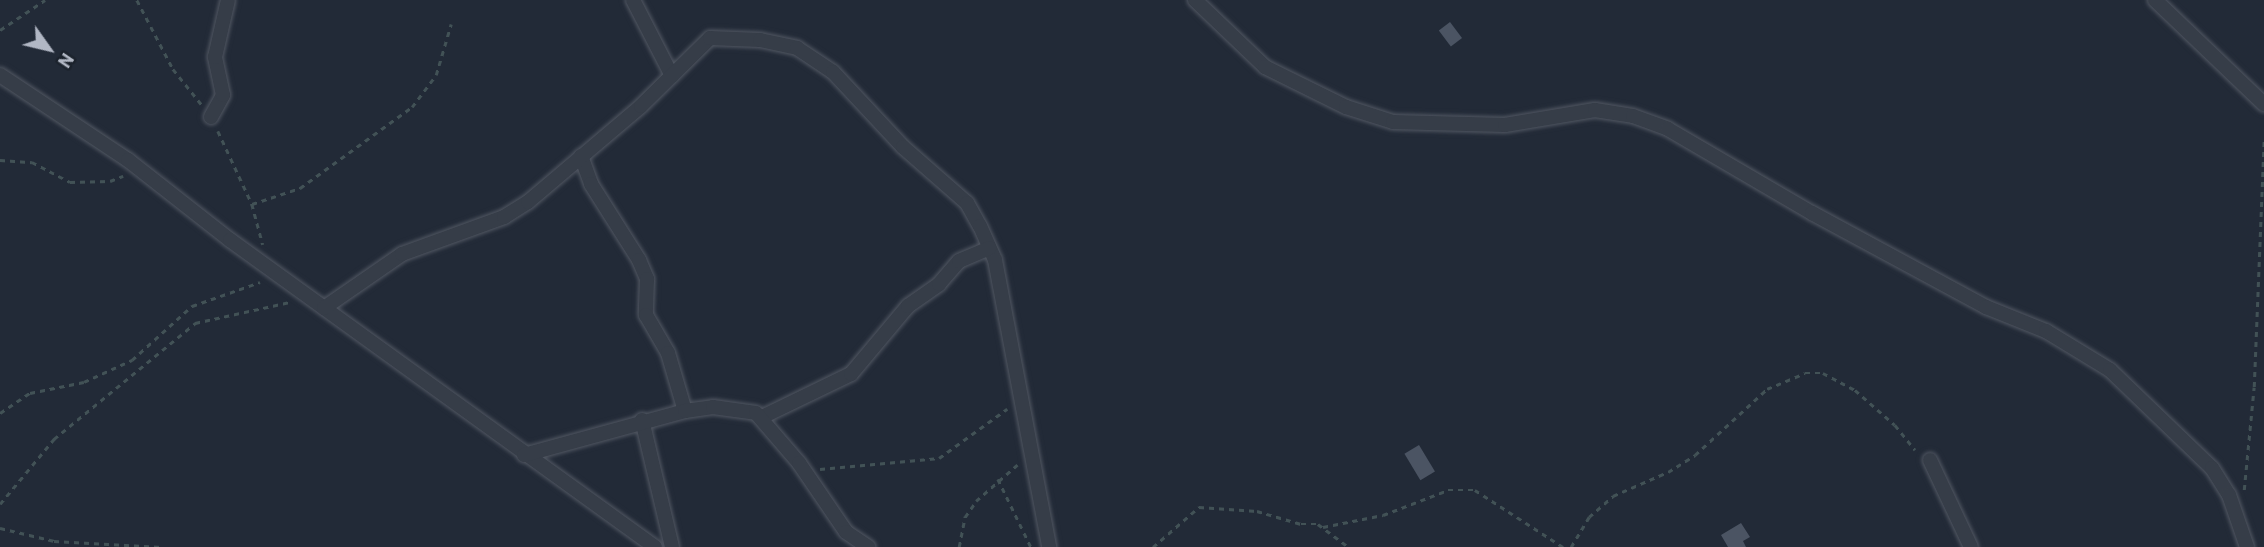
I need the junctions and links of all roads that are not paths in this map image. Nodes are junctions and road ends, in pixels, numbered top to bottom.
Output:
1 (228, 0) edge
2 (633, 0) edge
3 (1195, 0) edge
4 (2155, 0) edge
5 (0, 75) edge
6 (672, 76) junction
7 (2264, 104) edge
8 (211, 117) dead end
9 (582, 156) junction
10 (989, 248) junction
11 (324, 308) junction
12 (685, 411) junction
13 (762, 417) junction
14 (642, 420) junction
15 (524, 455) junction
16 (1930, 460) dead end
17 (655, 547) edge
18 (672, 547) edge
19 (867, 547) edge
20 (1049, 547) edge
21 (1971, 547) edge
22 (2247, 547) edge

1 - 8 street
2 - 6 street
3 - 22 street
4 - 7 street
5 - 11 street
6 - 9 street
6 - 10 street
9 - 11 street
9 - 12 street
10 - 13 street
10 - 20 street
11 - 15 street
12 - 13 street
12 - 14 street
13 - 19 street
14 - 15 street
14 - 18 street
15 - 17 street
16 - 21 street

